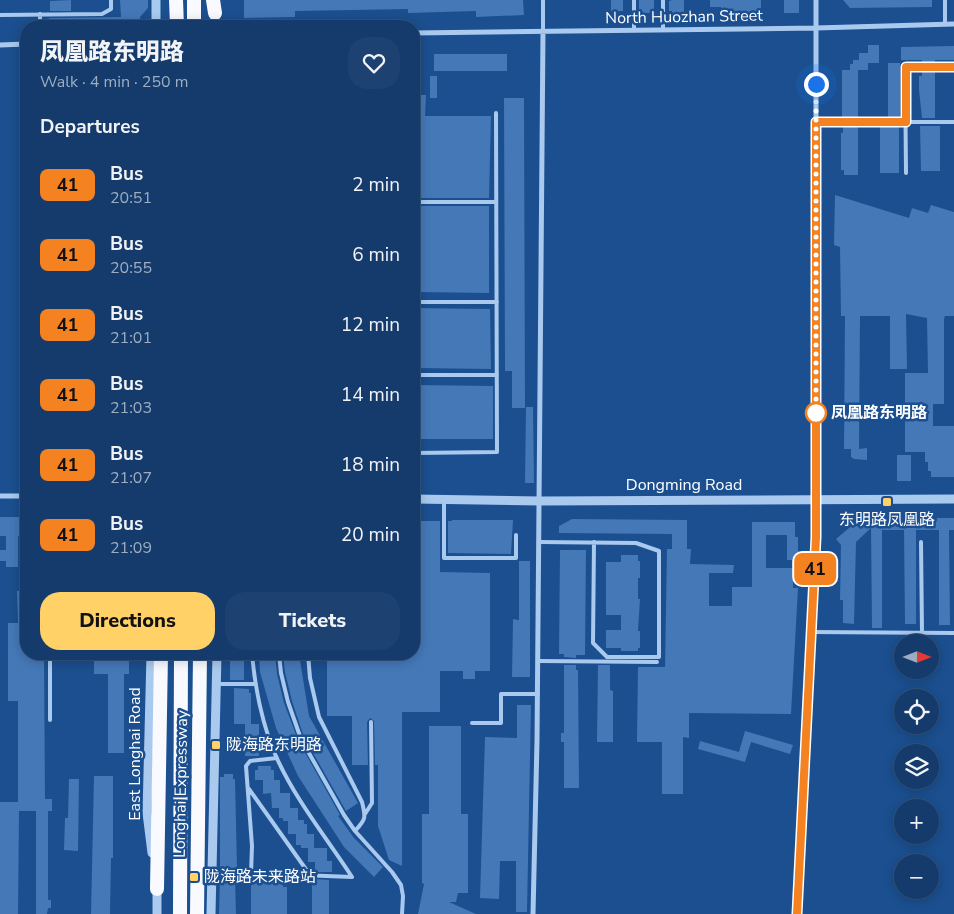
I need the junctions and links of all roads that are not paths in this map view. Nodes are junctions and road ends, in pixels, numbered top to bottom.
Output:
1 (110, 0) edge
2 (156, 0) edge
3 (176, 0) edge
4 (194, 0) edge
5 (543, 0) edge
6 (634, 0) edge
7 (663, 0) edge
8 (816, 0) edge
9 (945, 0) edge
10 (40, 14) junction
11 (0, 15) edge
12 (40, 20) edge
13 (156, 20) edge
14 (176, 20) edge
15 (194, 20) edge
16 (945, 24) junction
17 (954, 24) edge
18 (816, 28) junction
19 (663, 29) junction
20 (634, 30) junction
21 (543, 31) junction
22 (420, 33) edge
23 (20, 44) edge
24 (0, 45) edge
25 (954, 67) edge
26 (496, 113) dead end
27 (816, 122) junction
28 (906, 122) junction
29 (954, 122) edge
30 (906, 173) dead end
31 (420, 202) edge
32 (496, 202) junction
33 (420, 302) edge
34 (497, 302) junction
35 (420, 375) edge
36 (497, 376) junction
37 (420, 453) edge
38 (0, 496) edge
39 (20, 496) edge
40 (420, 499) edge
41 (444, 499) junction
42 (954, 499) edge
43 (816, 500) junction
44 (540, 501) junction
45 (516, 535) dead end
46 (539, 542) junction
47 (594, 542) junction
48 (921, 542) dead end
49 (811, 632) junction
50 (922, 633) junction
51 (954, 633) edge
52 (50, 660) edge
53 (151, 660) edge
54 (161, 660) edge
55 (180, 660) edge
56 (200, 660) edge
57 (217, 660) edge
58 (253, 660) edge
59 (280, 660) edge
60 (308, 660) edge
61 (538, 661) junction
62 (656, 662) dead end
63 (216, 684) junction
64 (256, 684) junction
65 (538, 694) junction
66 (50, 720) dead end
67 (371, 722) dead end
68 (472, 723) dead end
69 (277, 758) junction
70 (248, 787) junction
71 (365, 814) junction
72 (355, 831) junction
73 (211, 874) junction
74 (251, 874) junction
75 (310, 876) junction
76 (157, 889) junction
77 (157, 914) edge
78 (180, 914) edge
79 (197, 914) edge
80 (211, 914) edge
81 (402, 914) edge
82 (533, 914) edge
83 (797, 914) edge

1 - 10 lane
2 - 13 street
3 - 14 highway
4 - 15 highway
5 - 21 lane
6 - 20 lane
7 - 19 lane
8 - 18 street
9 - 16 lane
10 - 11 lane
10 - 12 lane
16 - 17 street, North Huozhan Street
16 - 18 street, North Huozhan Street
18 - 19 street, North Huozhan Street
18 - 27 street
19 - 20 street, North Huozhan Street
20 - 21 street, North Huozhan Street
21 - 22 street, North Huozhan Street
21 - 44 street
23 - 24 street
25 - 28 lane
26 - 32 lane
27 - 28 lane
27 - 43 street
28 - 29 lane
28 - 30 lane
31 - 32 lane
32 - 34 lane
33 - 34 lane
34 - 36 lane
35 - 36 lane
36 - 37 lane
38 - 39 street
40 - 41 street, Dongming Road
41 - 44 street, Dongming Road
41 - 45 lane
42 - 43 street, Dongming Road
43 - 44 street, Dongming Road
43 - 49 street
44 - 46 street
46 - 47 lane
46 - 61 street
47 - 47 lane
48 - 50 lane
49 - 50 lane
49 - 83 street
50 - 51 lane
52 - 66 lane
53 - 76 street, East Longhai Road
54 - 76 highway
55 - 78 highway, Longhai Expressway
56 - 79 highway, Longhai Expressway
57 - 63 street
58 - 64 lane
59 - 72 lane
60 - 71 lane
61 - 62 lane
61 - 65 street
63 - 64 lane
63 - 73 street
64 - 69 lane
65 - 68 lane
65 - 82 street
67 - 71 lane
69 - 70 lane
69 - 75 lane
70 - 74 lane
70 - 75 lane
71 - 72 lane
72 - 81 lane
73 - 74 lane
73 - 80 street
74 - 75 lane
76 - 77 street, East Longhai Road

